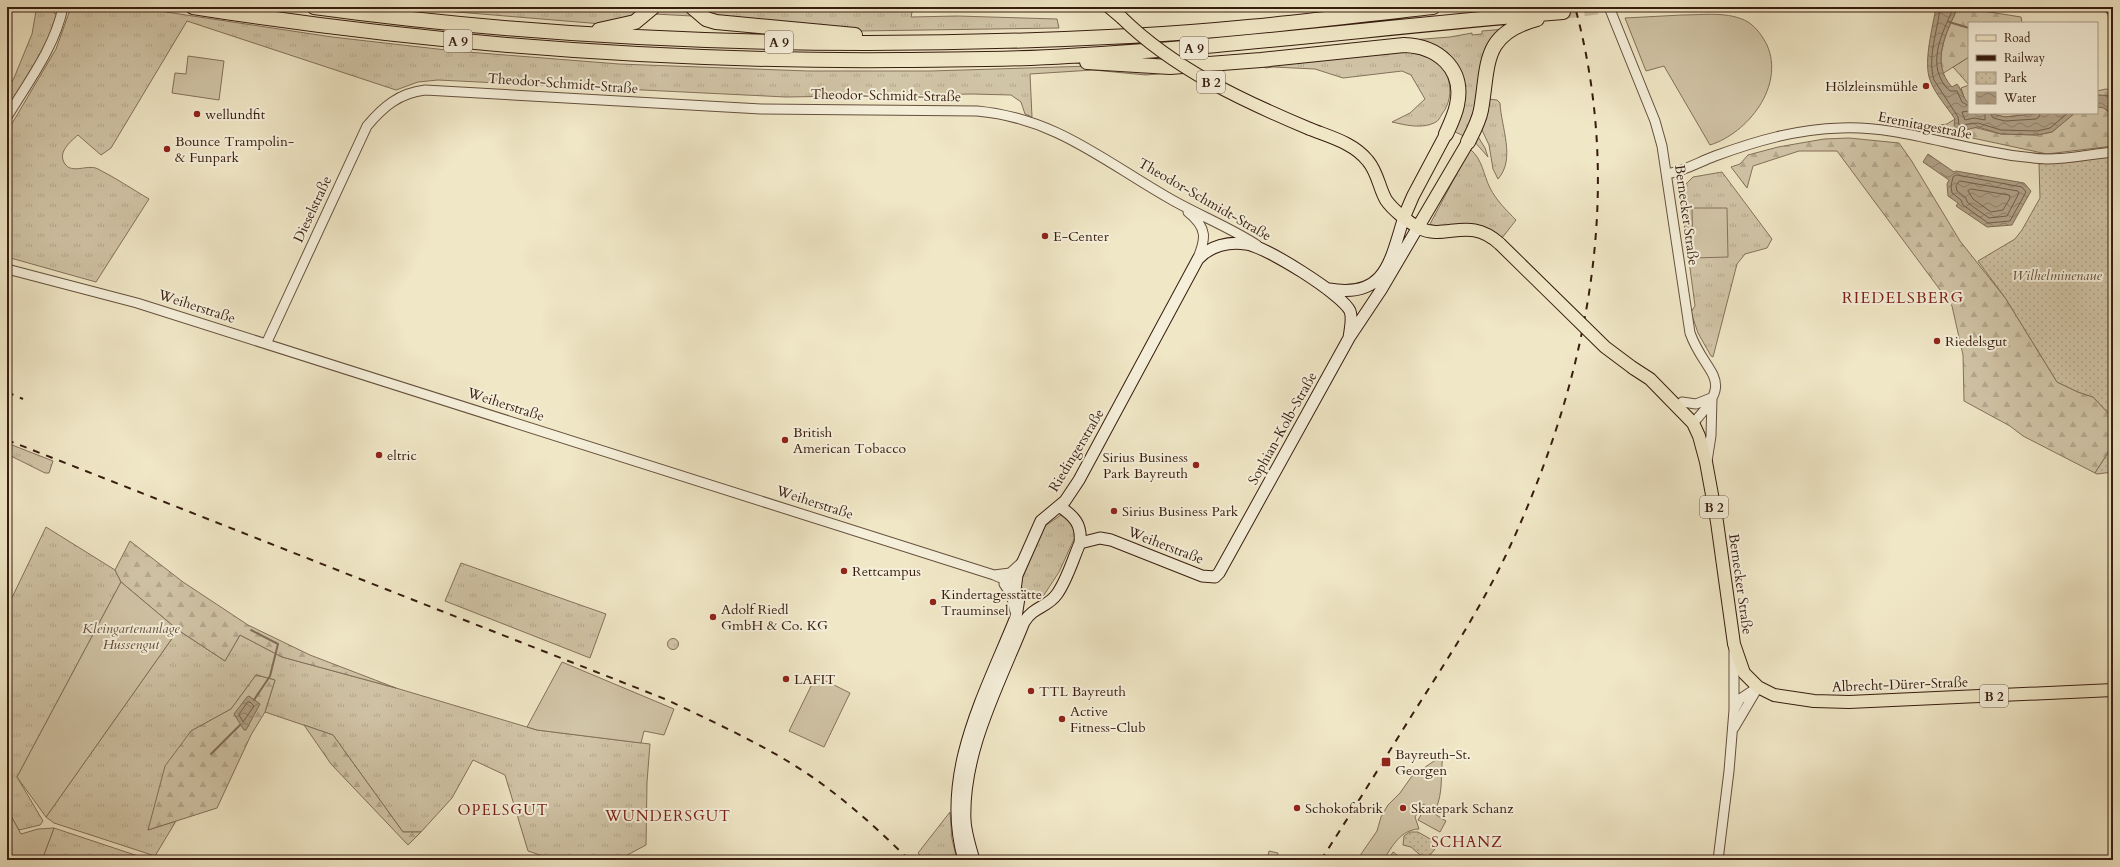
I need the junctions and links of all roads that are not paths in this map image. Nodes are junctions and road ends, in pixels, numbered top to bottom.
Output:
1 (193, 7) edge
2 (314, 7) edge
3 (653, 7) edge
4 (692, 7) edge
5 (1109, 7) edge
6 (1433, 7) edge
7 (1609, 7) edge
8 (63, 9) edge
9 (581, 34) junction
10 (895, 43) junction
11 (1065, 56) junction
12 (400, 97) joint
13 (7, 117) edge
14 (1446, 134) joint
15 (1468, 142) joint
16 (2113, 152) edge
17 (1667, 174) junction
18 (1173, 200) junction
19 (1404, 217) junction
20 (1418, 227) junction
21 (1260, 247) junction
22 (1194, 265) junction
23 (7, 269) edge
24 (1328, 289) junction
25 (1349, 338) junction
26 (266, 344) junction
27 (1712, 397) junction
28 (1682, 402) dead end
29 (1693, 423) junction
30 (1706, 462) junction
31 (1054, 509) junction
32 (1241, 533) joint
33 (1080, 543) junction
34 (1022, 563) junction
35 (994, 575) junction
36 (1017, 594) junction
37 (1039, 606) junction
38 (1016, 617) junction
39 (1734, 644) junction
40 (1744, 673) joint
41 (992, 677) junction
42 (1758, 688) junction
43 (2113, 690) edge
44 (994, 698) junction
45 (1734, 710) junction
46 (1733, 731) junction
47 (964, 860) edge
48 (974, 860) edge
49 (1718, 860) edge

1 - 11 highway, A 9
2 - 9 highway, A 9
3 - 9 highway
4 - 10 highway
5 - 19 main road, B 2, bridge
6 - 10 highway, A 9
7 - 17 street, Bernecker Straße
8 - 13 street
9 - 10 highway, A 9
11 - 14 highway
11 - 15 highway, A 9
12 - 18 street, Theodor-Schmidt-Straße
12 - 26 street, Dieselstraße
14 - 19 main road
15 - 20 main road
16 - 17 street, Eremitagestraße
17 - 27 street, Bernecker Straße
18 - 21 street, Theodor-Schmidt-Straße
18 - 22 street
19 - 20 main road, B 2
19 - 24 main road
20 - 25 main road, Sophian-Kolb-Straße
20 - 29 main road, B 2, bridge
21 - 22 main road, Riedingerstraße
21 - 24 main road, Theodor-Schmidt-Straße
22 - 31 main road, Riedingerstraße
23 - 26 street, Weiherstraße
24 - 25 main road, Theodor-Schmidt-Straße
25 - 32 main road, Sophian-Kolb-Straße
26 - 35 street, Weiherstraße
27 - 28 street
27 - 29 street, Bernecker Straße
27 - 30 street
29 - 30 main road, B 2
30 - 39 main road, Bernecker Straße / B 2
31 - 33 main road
31 - 34 main road, Riedingerstraße
32 - 33 main road, Weiherstraße
33 - 37 main road
34 - 35 street
34 - 36 main road, Riedingerstraße
35 - 36 street, Weiherstraße
35 - 38 street
36 - 37 main road
36 - 38 main road, Riedingerstraße
37 - 44 main road
38 - 41 main road, Riedingerstraße
39 - 40 main road, Bernecker Straße / B 2
39 - 45 street
40 - 42 main road, Albrecht-Dürer-Straße / B 2
41 - 44 main road
41 - 47 main road, Riedingerstraße
42 - 43 main road, Albrecht-Dürer-Straße / B 2
42 - 45 street
42 - 46 street
44 - 48 main road
45 - 46 street
46 - 49 street

